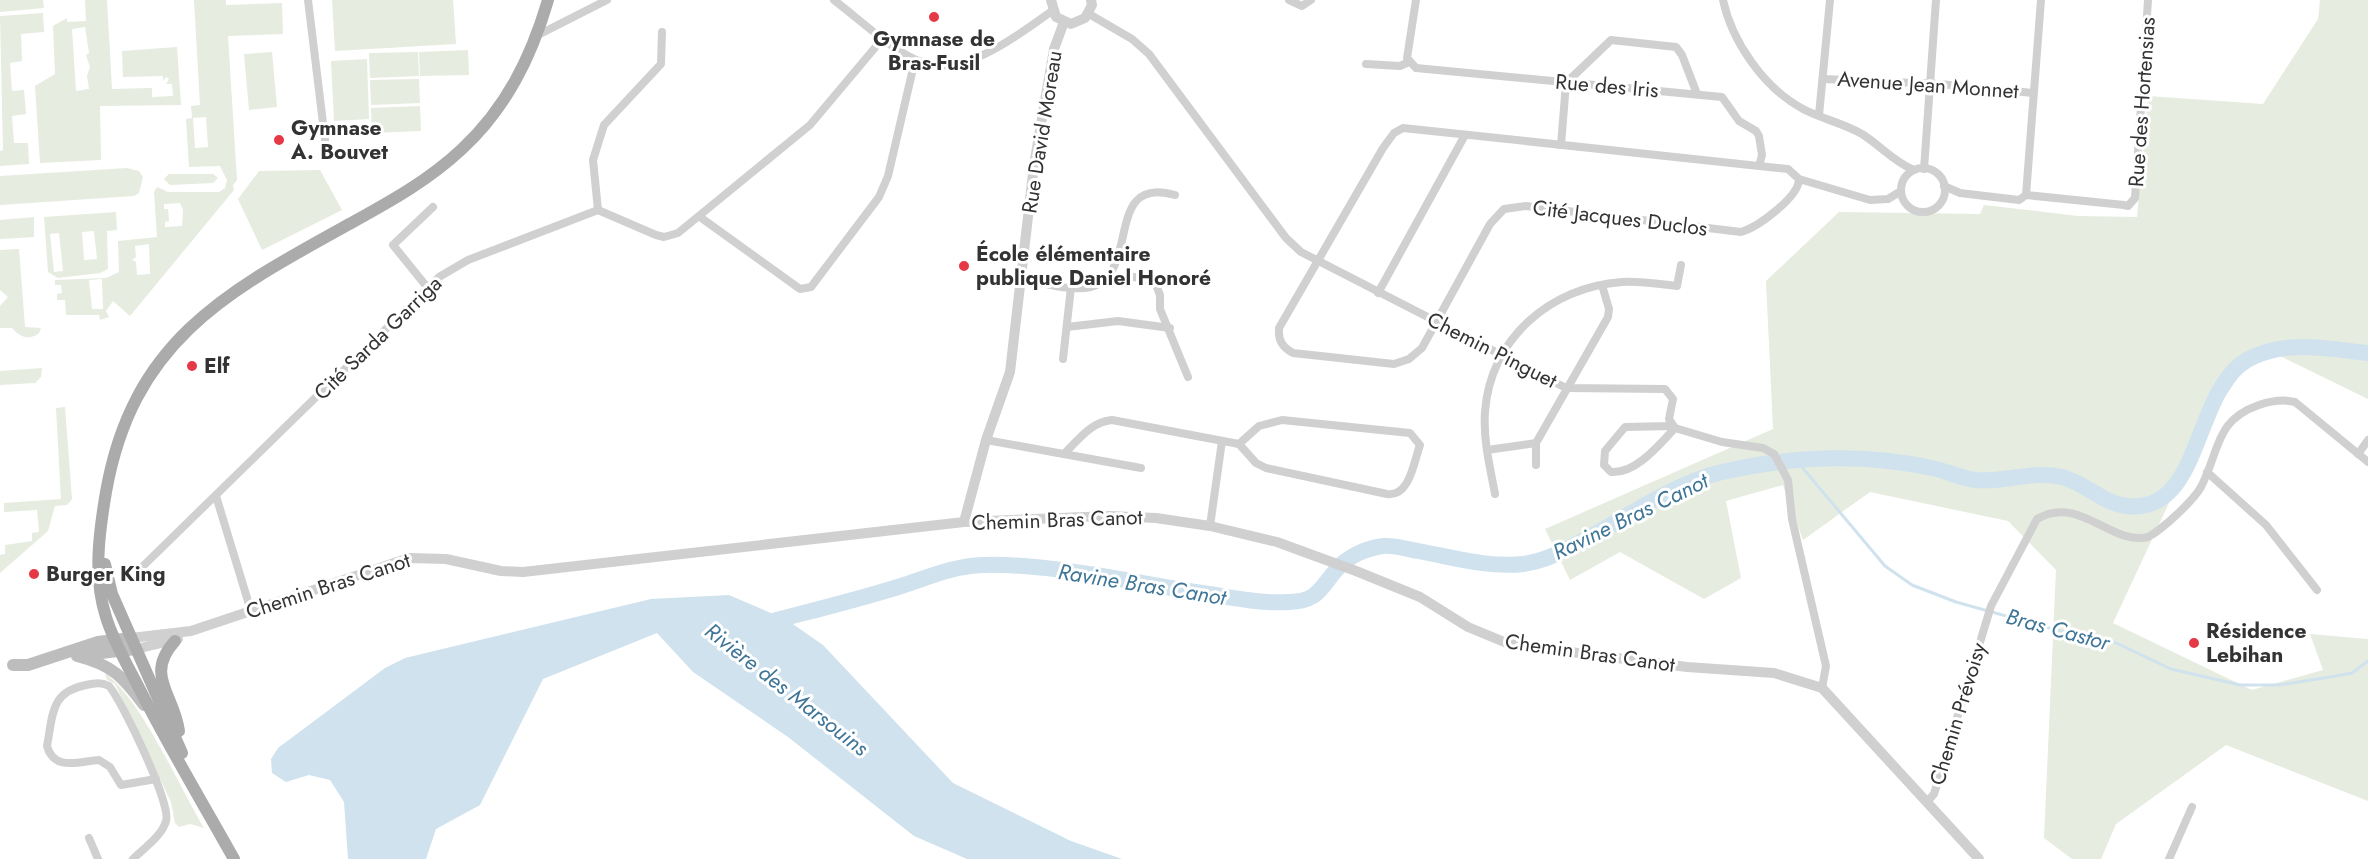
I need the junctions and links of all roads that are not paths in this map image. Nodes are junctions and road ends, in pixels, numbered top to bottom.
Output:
1 (308, 0) edge
2 (548, 0) edge
3 (606, 0) edge
4 (834, 0) edge
5 (1091, 0) edge
6 (1288, 0) edge
7 (1311, 0) edge
8 (1416, 0) edge
9 (1723, 0) edge
10 (1830, 0) edge
11 (1936, 0) edge
12 (2041, 0) edge
13 (2148, 0) edge
14 (1052, 6) edge
15 (1089, 14) junction
16 (1064, 22) junction
17 (662, 32) dead end
18 (538, 35) junction
19 (884, 37) junction
20 (915, 60) junction
21 (1409, 62) junction
22 (1366, 64) dead end
23 (1823, 79) junction
24 (1566, 83) junction
25 (1931, 83) junction
26 (2033, 93) junction
27 (1697, 94) junction
28 (1819, 115) junction
29 (1465, 135) junction
30 (1561, 145) junction
31 (327, 156) dead end
32 (1896, 163) junction
33 (1759, 166) junction
34 (1919, 169) junction
35 (1799, 178) junction
36 (1904, 179) junction
37 (1944, 186) junction
38 (1901, 191) junction
39 (1960, 193) junction
40 (1175, 195) dead end
41 (2025, 195) junction
42 (1888, 199) junction
43 (1942, 200) junction
44 (1905, 203) junction
45 (433, 207) dead end
46 (598, 210) junction
47 (700, 217) junction
48 (1319, 262) junction
49 (1681, 266) dead end
50 (1021, 279) junction
51 (1108, 279) junction
52 (1602, 285) junction
53 (427, 287) junction
54 (1071, 288) junction
55 (1378, 292) junction
56 (1437, 323) junction
57 (1066, 327) junction
58 (1170, 328) junction
59 (1500, 355) junction
60 (1063, 359) dead end
61 (1188, 377) dead end
62 (1566, 388) junction
63 (1673, 427) junction
64 (986, 440) junction
65 (1222, 441) junction
66 (2368, 441) edge
67 (1536, 443) junction
68 (1239, 444) junction
69 (1486, 450) junction
70 (1065, 453) junction
71 (2358, 454) junction
72 (2368, 462) edge
73 (1536, 465) dead end
74 (1141, 468) dead end
75 (2207, 472) junction
76 (1495, 494) dead end
77 (216, 496) junction
78 (101, 518) junction
79 (964, 522) junction
80 (1209, 526) junction
81 (137, 572) dead end
82 (2318, 590) dead end
83 (250, 610) junction
84 (191, 631) junction
85 (175, 641) junction
86 (133, 643) junction
87 (118, 645) junction
88 (77, 656) junction
89 (49, 657) junction
90 (6, 667) edge
91 (1822, 688) junction
92 (153, 717) junction
93 (183, 756) junction
94 (156, 779) junction
95 (199, 795) junction
96 (1927, 802) junction
97 (2192, 807) dead end
98 (88, 838) dead end
99 (98, 859) edge
100 (133, 859) edge
101 (234, 859) edge
102 (1979, 859) edge
103 (2169, 859) edge

1 - 31 street
2 - 18 main road
3 - 18 street
4 - 19 street
5 - 15 street
6 - 7 street
8 - 21 street
9 - 28 street
10 - 23 street
11 - 25 street
12 - 26 street
13 - 41 street, Rue des Hortensias
14 - 16 street
14 - 20 street
15 - 16 street
15 - 48 street, Chemin Pinguet
16 - 50 street, Rue David Moreau
17 - 46 street
18 - 78 main road
19 - 20 street
19 - 47 street
20 - 47 street
21 - 22 street, Rue des Iris
21 - 24 street, Rue des Iris
23 - 25 street, Avenue Jean Monnet
23 - 28 street
24 - 27 street, Rue des Iris
24 - 27 street
24 - 30 street
25 - 26 street, Avenue Jean Monnet
25 - 34 street
26 - 41 street
27 - 33 street, Rue des Iris
28 - 32 street
29 - 30 street, Cité Jacques Duclos
29 - 48 street, Cité Jacques Duclos
29 - 55 street
30 - 33 street, Cité Jacques Duclos
32 - 34 street
32 - 36 street
33 - 35 street, Cité Jacques Duclos
34 - 36 street
34 - 37 street
35 - 42 street, Cité Jacques Duclos
35 - 56 street, Cité Jacques Duclos
36 - 38 street
37 - 39 street
37 - 43 street
38 - 42 street
38 - 44 street
39 - 41 street
39 - 43 street
40 - 51 street
42 - 44 street, Cité Jacques Duclos
43 - 44 street
45 - 53 street
46 - 47 street
46 - 53 street, Cité Sarda Garriga
48 - 55 street, Chemin Pinguet
48 - 56 street, Cité Jacques Duclos
49 - 52 street
50 - 54 street
50 - 64 street, Rue David Moreau
51 - 54 street
51 - 58 street
52 - 59 street
52 - 62 street
53 - 77 street, Cité Sarda Garriga
54 - 57 street
55 - 56 street, Chemin Pinguet
56 - 59 street, Chemin Pinguet
57 - 58 street
57 - 60 street
58 - 61 street
59 - 62 street, Chemin Pinguet
59 - 69 street
62 - 63 street, Chemin Pinguet
62 - 67 street
63 - 63 street
63 - 91 street
64 - 70 street
64 - 79 street, Rue David Moreau
65 - 68 street
65 - 70 street
65 - 80 street
66 - 71 street
67 - 69 street
67 - 73 street
68 - 68 street
69 - 76 street
70 - 74 street
71 - 72 street
71 - 75 street
75 - 82 street
75 - 96 street, Chemin Prévoisy
77 - 81 street, Cité Sarda Garriga
77 - 83 street
78 - 86 main road
78 - 87 main road
79 - 80 street, Chemin Bras Canot
79 - 83 street, Chemin Bras Canot
80 - 91 street, Chemin Bras Canot
83 - 84 street, Chemin Bras Canot
84 - 85 street, Chemin Bras Canot
84 - 86 street, Chemin Bras Canot
85 - 86 street, Chemin Bras Canot
85 - 93 main road
86 - 87 main road
86 - 93 main road
87 - 88 main road
87 - 89 main road
87 - 92 main road
88 - 89 main road
88 - 92 main road
89 - 90 main road
91 - 96 street, Chemin Bras Canot
92 - 95 main road
93 - 95 main road
94 - 94 street
94 - 100 street
95 - 101 main road
96 - 102 street, Chemin Bras Canot
97 - 103 street
98 - 99 street

